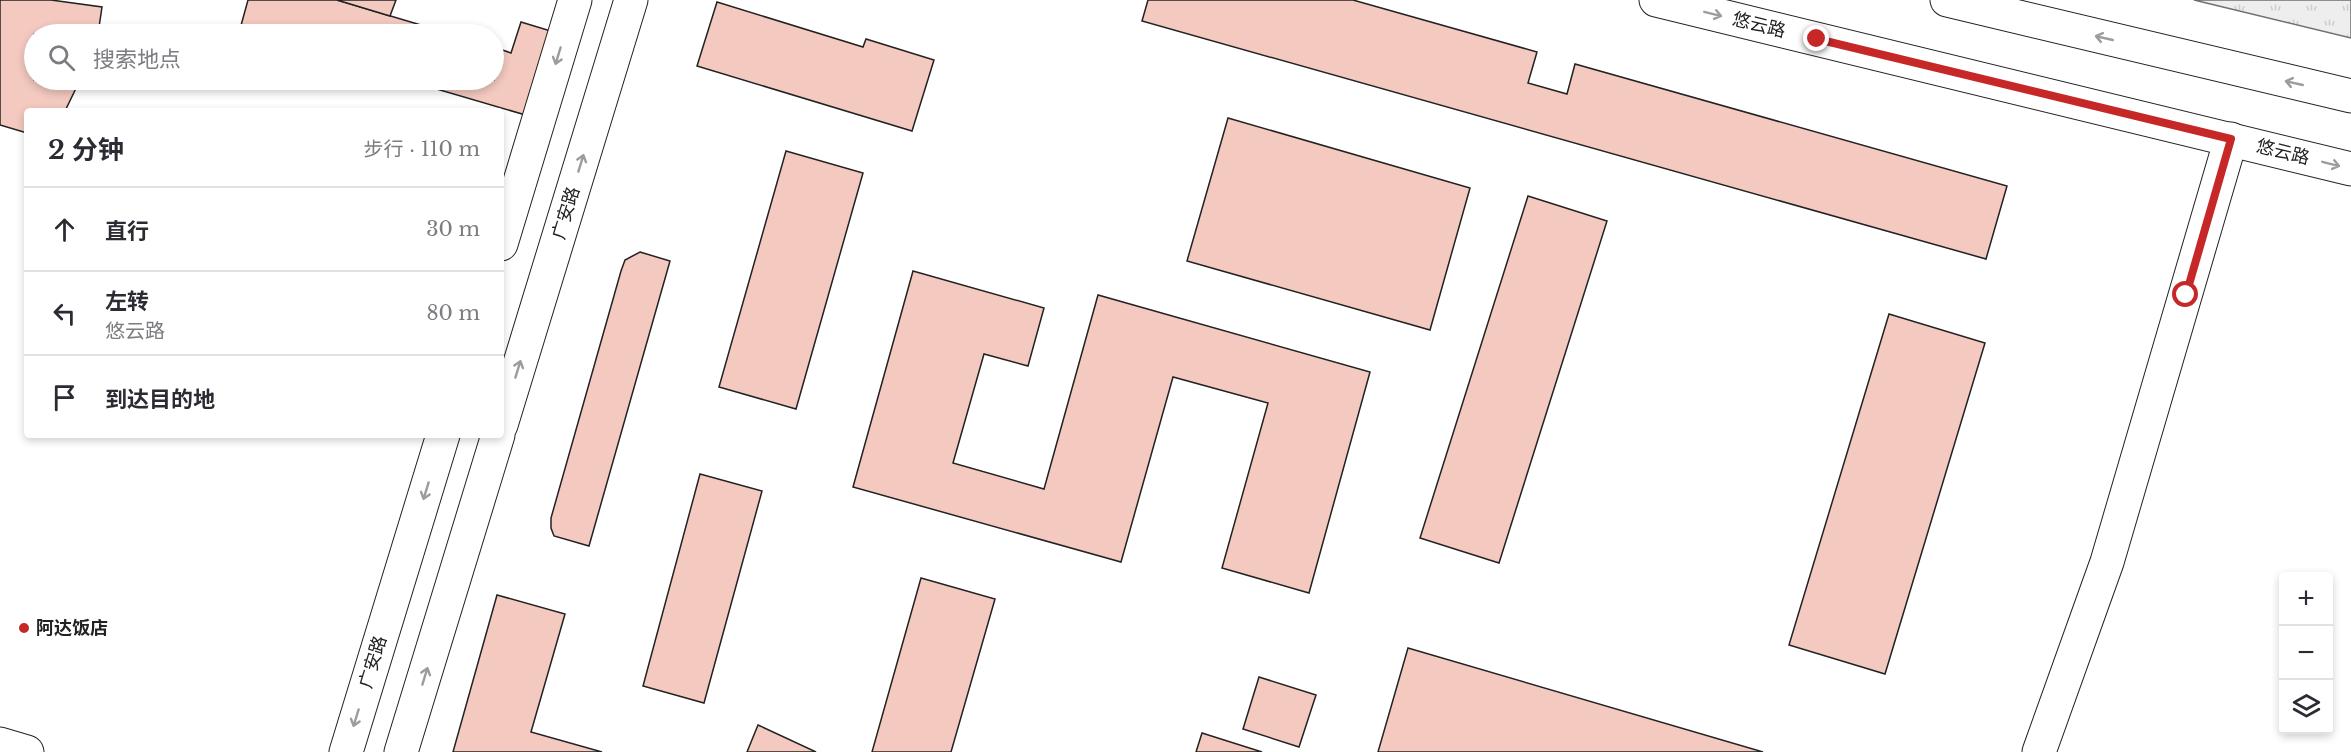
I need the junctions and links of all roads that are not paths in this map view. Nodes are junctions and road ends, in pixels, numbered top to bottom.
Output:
1 (576, 0) edge
2 (631, 0) edge
3 (1656, 0) edge
4 (1947, 0) edge
5 (2351, 96) edge
6 (2231, 139) junction
7 (2351, 169) edge
8 (504, 234) edge
9 (504, 415) edge
10 (442, 438) edge
11 (497, 438) edge
12 (0, 744) edge
13 (27, 752) edge
14 (346, 752) edge
15 (401, 752) edge
16 (2039, 752) edge

1 -> 8 street
9 -> 2 street, 广安路
3 -> 6 street, 悠云路
5 -> 4 street
6 -> 7 street, 悠云路
6 - 16 street
10 -> 14 street, 广安路
15 -> 11 street
12 - 13 street

